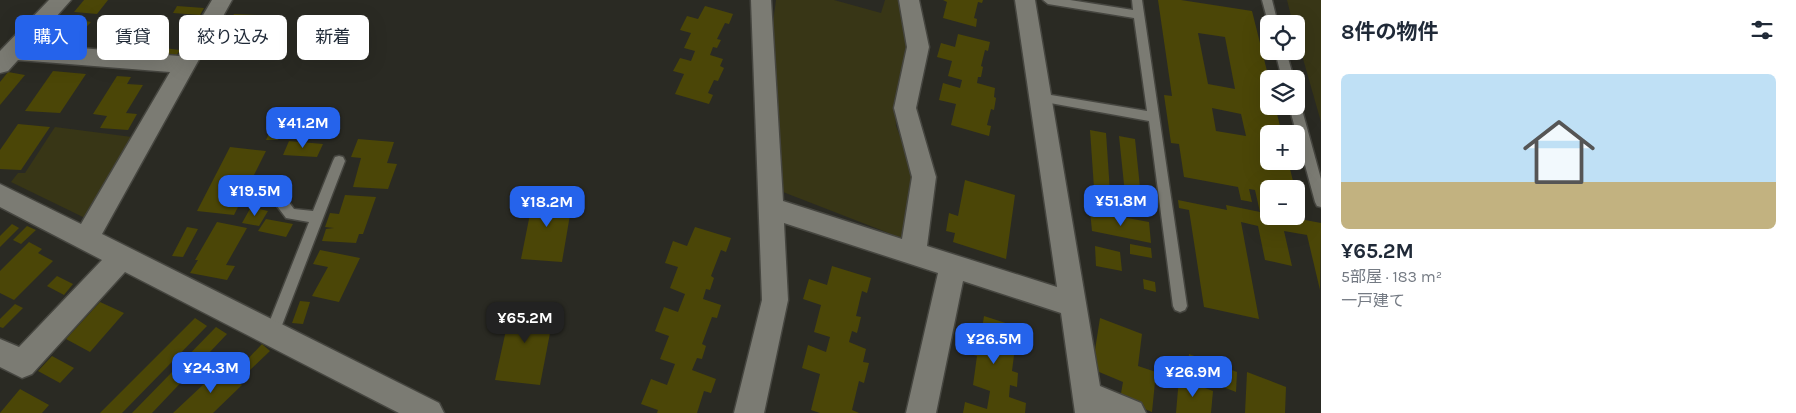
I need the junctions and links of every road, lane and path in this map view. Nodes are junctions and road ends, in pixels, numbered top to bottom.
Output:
1 (60, 0) edge
2 (222, 0) edge
3 (761, 0) edge
4 (909, 0) edge
5 (1025, 0) edge
6 (1048, 0) edge
7 (1137, 0) edge
8 (1266, 0) edge
9 (1139, 14) junction
10 (1270, 15) edge
11 (6, 58) edge
12 (185, 65) junction
13 (1039, 97) junction
14 (1297, 115) edge
15 (1154, 116) junction
16 (339, 161) dead end
17 (254, 191) dead end
18 (0, 195) edge
19 (1321, 202) edge
20 (770, 208) junction
21 (317, 216) junction
22 (86, 239) junction
23 (913, 253) junction
24 (122, 257) junction
25 (953, 266) junction
26 (1072, 304) junction
27 (1180, 306) dead end
28 (272, 333) junction
29 (0, 352) edge
30 (1088, 404) edge
31 (430, 413) edge
32 (749, 413) edge
33 (921, 413) edge
34 (1131, 413) edge

1 - 11 street
2 - 12 street
3 - 20 street
4 - 23 street
5 - 13 street
6 - 9 lane
7 - 9 lane
8 - 10 lane
9 - 15 lane
11 - 12 street
12 - 22 street
13 - 15 lane
13 - 26 street
14 - 19 lane
15 - 27 lane
16 - 21 lane
17 - 21 lane
18 - 22 street
20 - 23 street
20 - 32 street
21 - 28 lane
22 - 24 street
23 - 25 street
24 - 28 street
24 - 29 street
25 - 26 street
25 - 33 street
26 - 30 street
28 - 31 street
30 - 34 street

